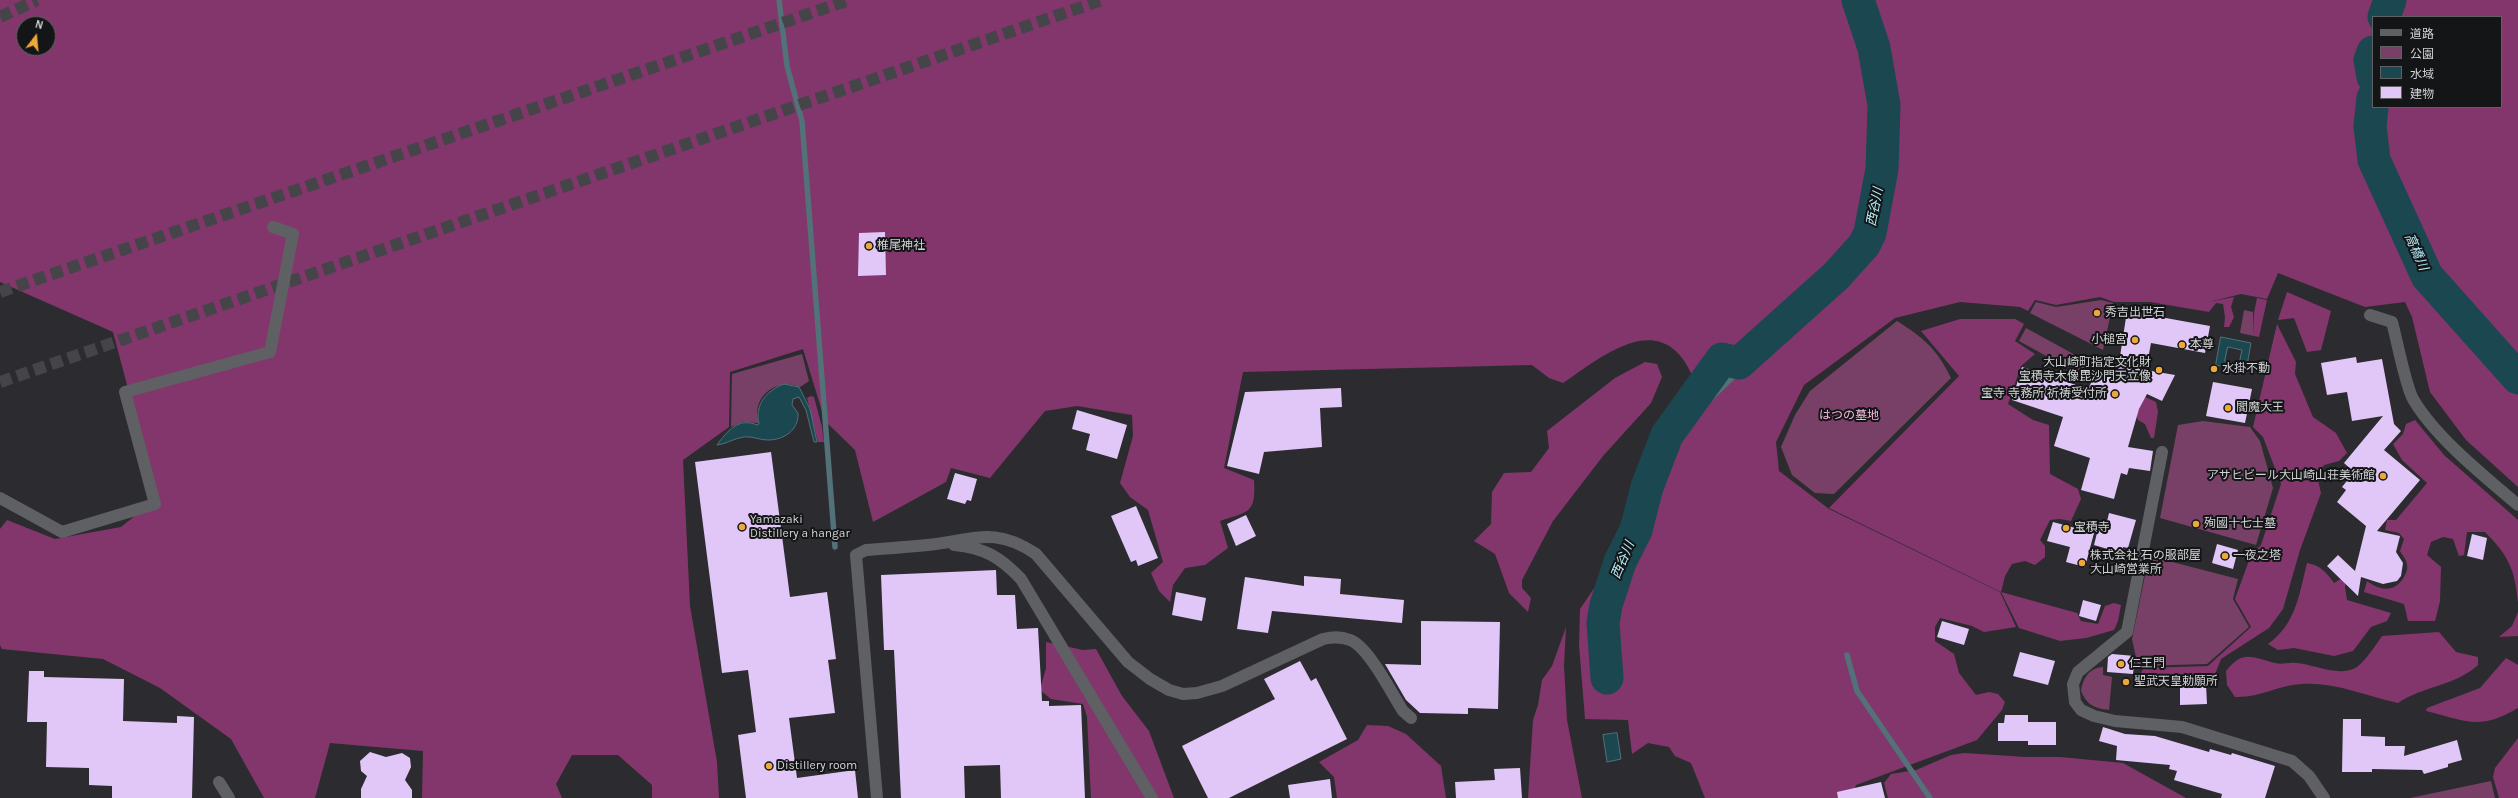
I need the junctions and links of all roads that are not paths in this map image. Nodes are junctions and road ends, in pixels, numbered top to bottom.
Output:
1 (272, 227) dead end
2 (2370, 315) dead end
3 (2162, 452) dead end
4 (0, 498) edge
5 (2518, 505) edge
6 (935, 544) junction
7 (1411, 718) dead end
8 (219, 782) dead end
9 (229, 798) edge
10 (877, 798) edge
11 (1152, 798) edge
12 (2324, 798) edge

1 - 4 street
2 - 5 street
3 - 12 street
6 - 7 street
6 - 10 street
6 - 11 street
8 - 9 street

